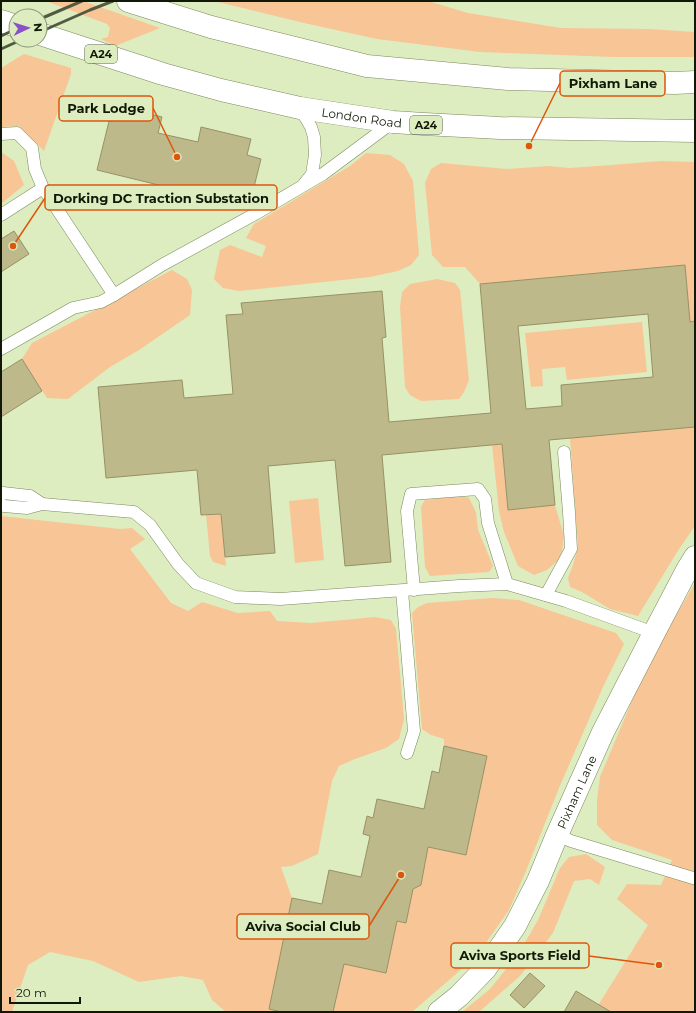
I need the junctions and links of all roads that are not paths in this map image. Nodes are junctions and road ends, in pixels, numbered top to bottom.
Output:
1 (128, 1) edge
2 (48, 37) edge
3 (695, 82) edge
4 (300, 108) junction
5 (393, 122) junction
6 (695, 131) edge
7 (1, 134) edge
8 (302, 186) junction
9 (43, 188) junction
10 (1, 215) edge
11 (114, 295) junction
12 (1, 349) edge
13 (564, 452) dead end
14 (1, 494) edge
15 (1, 504) edge
16 (42, 504) junction
17 (695, 557) edge
18 (507, 584) junction
19 (408, 590) junction
20 (546, 595) junction
21 (654, 633) junction
22 (407, 754) dead end
23 (557, 835) junction
24 (692, 878) dead end
25 (439, 1012) edge

1 - 3 main road
2 - 4 main road, London Road / A24
4 - 5 main road, London Road / A24
4 - 8 lane
5 - 6 main road, London Road / A24
5 - 8 lane
7 - 9 lane
8 - 11 lane
9 - 10 lane
9 - 11 lane
11 - 12 lane
13 - 20 lane
14 - 16 lane
15 - 16 lane
16 - 19 lane
17 - 21 main road, Pixham Lane
18 - 19 lane
18 - 19 lane
18 - 20 lane
19 - 22 lane
20 - 21 lane
21 - 23 main road, Pixham Lane
23 - 24 lane
23 - 25 main road, Pixham Lane

